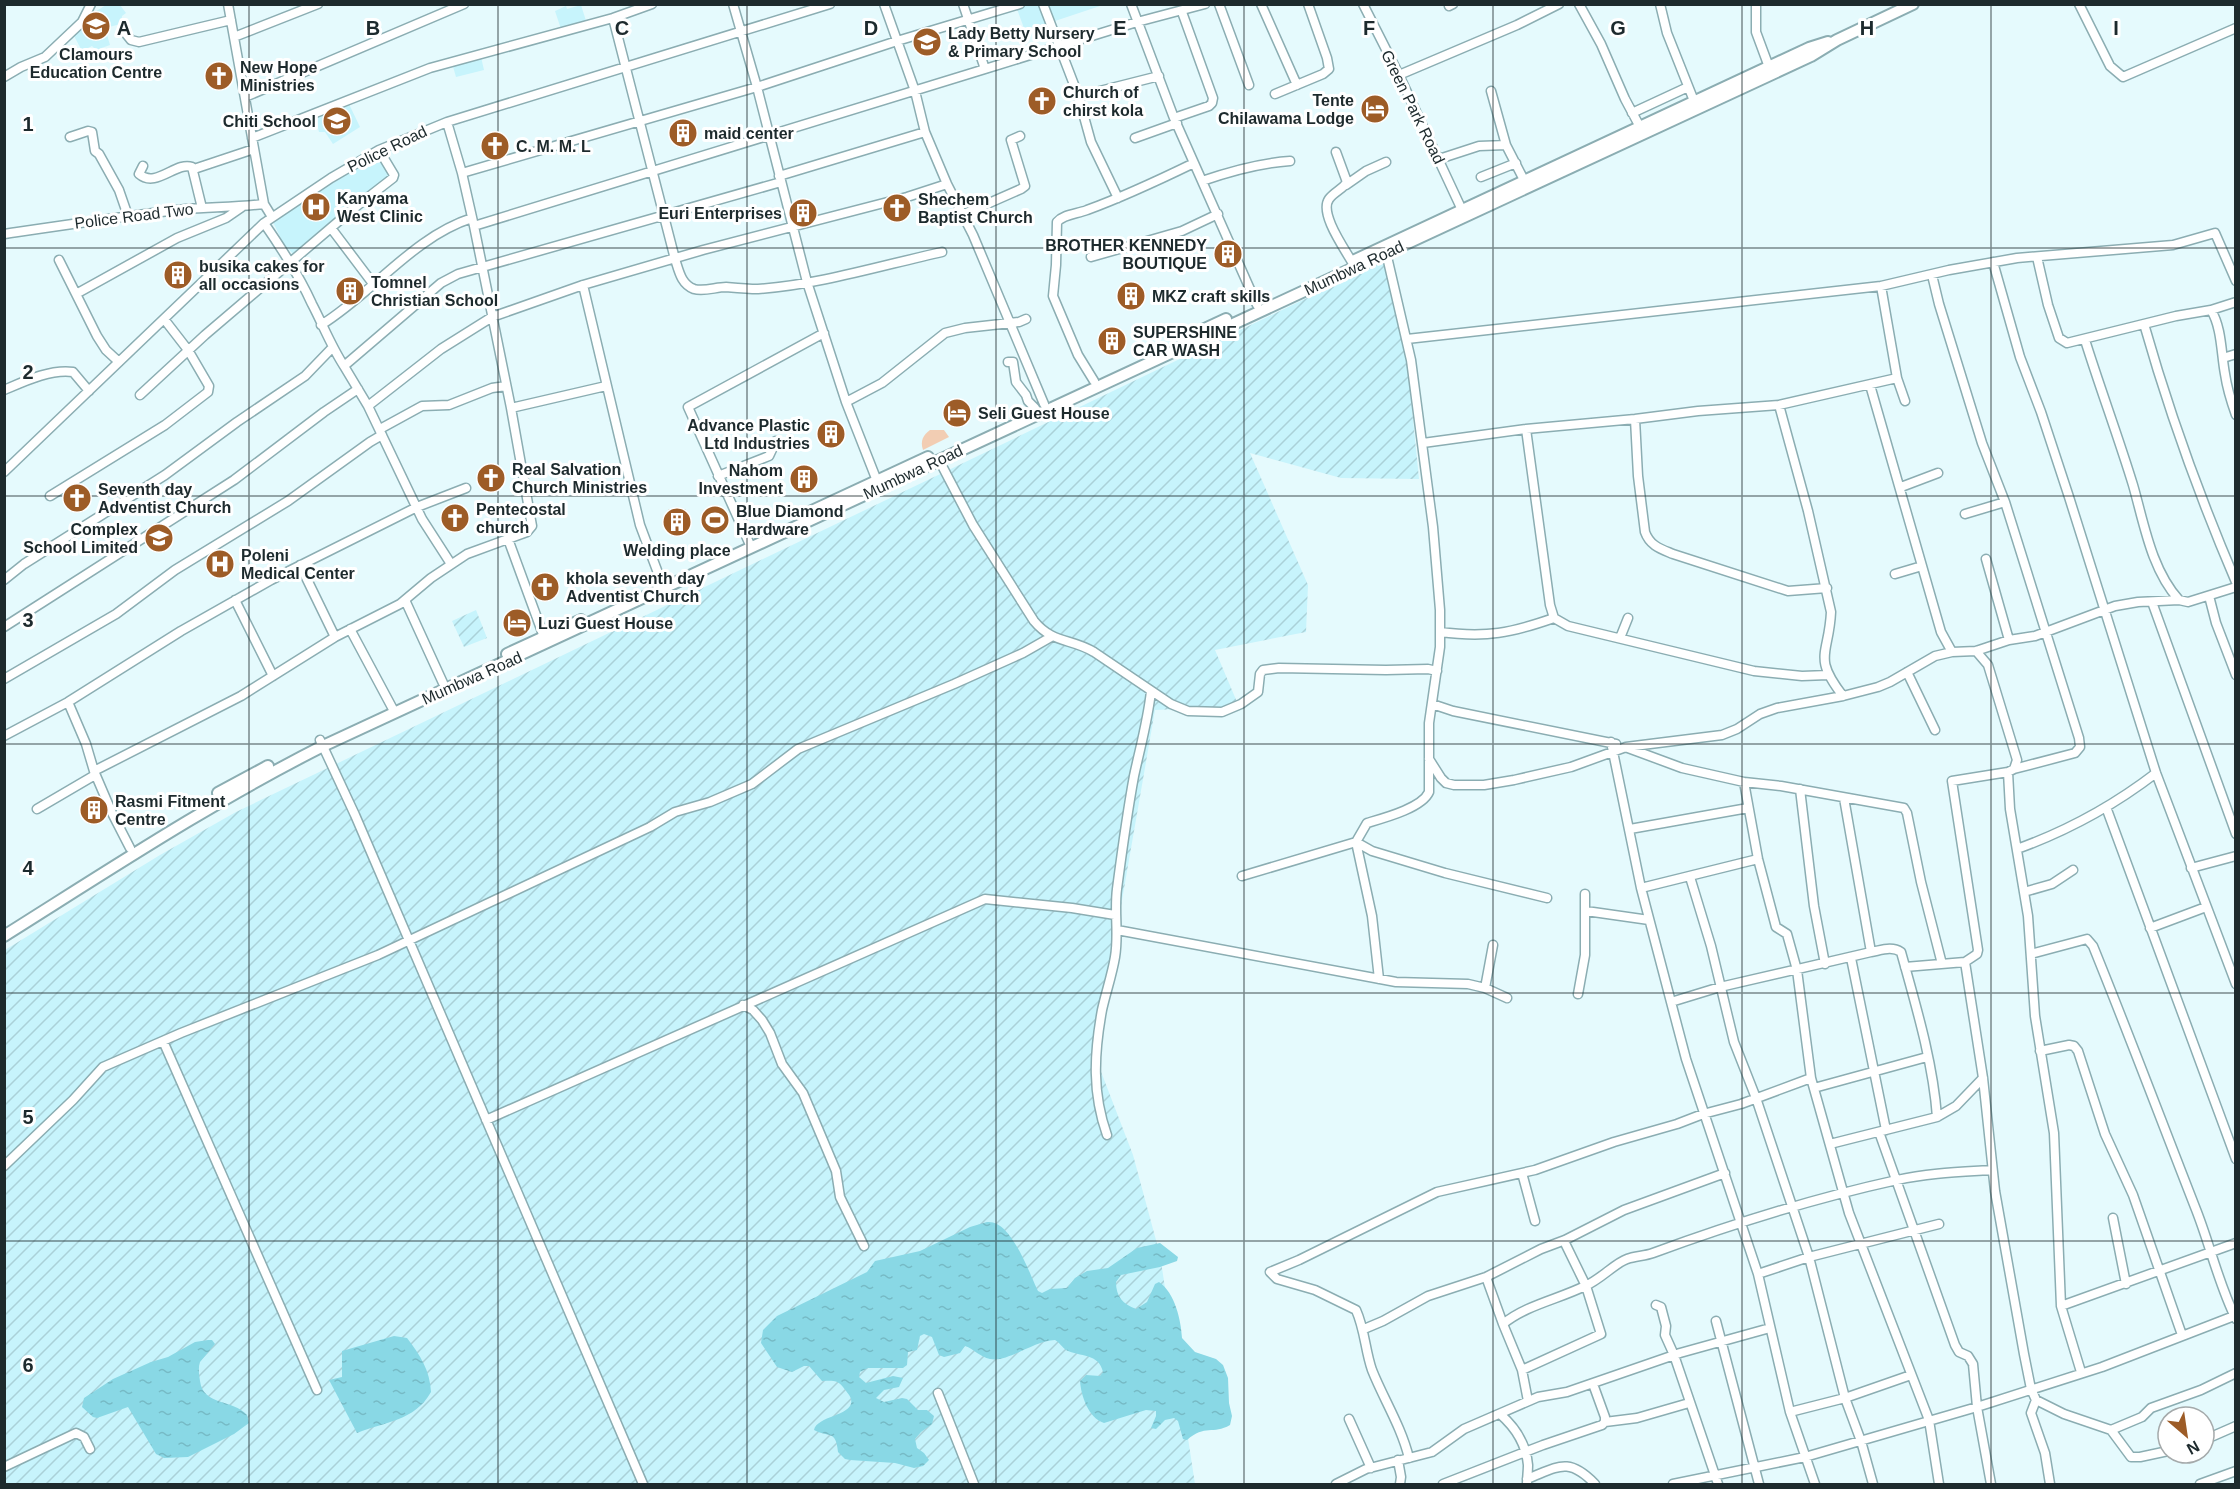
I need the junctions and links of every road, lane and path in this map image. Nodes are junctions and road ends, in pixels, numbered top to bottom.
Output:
1 (91, 4) edge
2 (228, 4) edge
3 (318, 4) edge
4 (464, 4) edge
5 (652, 4) edge
6 (733, 4) edge
7 (830, 4) edge
8 (884, 4) edge
9 (963, 4) edge
10 (1020, 4) edge
11 (1043, 4) edge
12 (1131, 4) edge
13 (1204, 4) edge
14 (1220, 4) edge
15 (1261, 4) edge
16 (1308, 4) edge
17 (1363, 4) edge
18 (1559, 4) edge
19 (1579, 4) edge
20 (1660, 4) edge
21 (1756, 4) edge
22 (1913, 4) edge
23 (2079, 4) edge
24 (1182, 12) junction
25 (614, 18) junction
26 (231, 20) junction
27 (968, 20) junction
28 (1137, 22) junction
29 (2235, 28) edge
30 (123, 30) dead end
31 (741, 33) junction
32 (234, 37) junction
33 (1837, 40) junction
34 (897, 41) junction
35 (1059, 46) junction
36 (626, 66) junction
37 (1769, 67) junction
38 (985, 69) junction
39 (1399, 75) junction
40 (1159, 76) junction
41 (4, 77) edge
42 (1249, 85) dead end
43 (1297, 85) junction
44 (757, 87) junction
45 (1688, 87) junction
46 (915, 91) junction
47 (1491, 91) dead end
48 (1078, 94) junction
49 (1275, 94) dead end
50 (245, 98) junction
51 (1696, 105) junction
52 (1632, 113) junction
53 (1176, 121) junction
54 (447, 122) junction
55 (640, 122) junction
56 (1640, 127) junction
57 (925, 132) junction
58 (1020, 136) dead end
59 (70, 137) dead end
60 (768, 137) junction
61 (252, 138) junction
62 (1135, 138) dead end
63 (1506, 145) junction
64 (254, 149) junction
65 (379, 150) junction
66 (1336, 152) dead end
67 (1439, 159) junction
68 (1290, 161) dead end
69 (1386, 162) dead end
70 (1194, 163) junction
71 (1516, 163) junction
72 (143, 166) dead end
73 (194, 170) junction
74 (654, 171) junction
75 (462, 173) junction
76 (1481, 177) dead end
77 (780, 179) junction
78 (1202, 181) junction
79 (947, 184) junction
80 (1525, 184) junction
81 (1345, 185) junction
82 (1118, 198) junction
83 (264, 204) junction
84 (242, 207) junction
85 (202, 208) junction
86 (1462, 210) junction
87 (1218, 214) junction
88 (962, 215) junction
89 (128, 216) junction
90 (272, 217) junction
91 (665, 217) junction
92 (473, 222) junction
93 (264, 223) junction
94 (793, 225) junction
95 (331, 228) junction
96 (4, 234) edge
97 (1386, 250) junction
98 (942, 252) dead end
99 (1091, 257) dead end
100 (2037, 257) junction
101 (675, 259) junction
102 (59, 260) dead end
103 (1352, 261) junction
104 (1993, 262) junction
105 (291, 263) junction
106 (482, 267) junction
107 (1932, 275) junction
108 (1324, 278) junction
109 (2235, 281) edge
110 (807, 282) junction
111 (374, 285) junction
112 (583, 285) junction
113 (1881, 286) junction
114 (76, 294) junction
115 (2235, 303) edge
116 (1257, 305) junction
117 (2211, 310) junction
118 (492, 317) junction
119 (164, 319) junction
120 (1026, 319) dead end
121 (1010, 323) junction
122 (2145, 324) junction
123 (321, 325) junction
124 (824, 333) junction
125 (1407, 339) junction
126 (2085, 340) junction
127 (332, 348) junction
128 (188, 350) junction
129 (2235, 354) edge
130 (2223, 358) junction
131 (119, 362) junction
132 (1008, 362) dead end
133 (344, 366) junction
134 (1897, 378) junction
135 (1094, 381) junction
136 (1870, 385) junction
137 (506, 386) junction
138 (606, 386) junction
139 (358, 389) junction
140 (4, 390) edge
141 (89, 391) junction
142 (140, 395) dead end
143 (1905, 401) dead end
144 (846, 402) junction
145 (1779, 405) junction
146 (368, 406) junction
147 (1040, 406) junction
148 (511, 408) junction
149 (2235, 415) edge
150 (1635, 419) junction
151 (1526, 429) junction
152 (381, 432) junction
153 (776, 441) dead end
154 (1423, 443) junction
155 (939, 460) junction
156 (4, 472) edge
157 (1938, 473) dead end
158 (718, 476) junction
159 (878, 484) junction
160 (1901, 487) junction
161 (466, 488) dead end
162 (50, 496) dead end
163 (2005, 502) junction
164 (417, 507) junction
165 (1965, 514) dead end
166 (508, 539) junction
167 (749, 544) junction
168 (1986, 560) dead end
169 (451, 564) junction
170 (300, 565) junction
171 (1922, 566) junction
172 (1895, 574) dead end
173 (4, 579) edge
174 (663, 585) junction
175 (2235, 585) edge
176 (1827, 588) junction
177 (2209, 596) junction
178 (235, 600) junction
179 (405, 600) junction
180 (2179, 600) junction
181 (2152, 602) junction
182 (2104, 610) junction
183 (1554, 618) junction
184 (1628, 618) dead end
185 (4, 627) edge
186 (350, 629) junction
187 (2045, 631) junction
188 (1440, 632) junction
189 (335, 637) junction
190 (544, 637) junction
191 (1051, 637) junction
192 (1620, 638) junction
193 (2009, 640) junction
194 (1976, 651) junction
195 (1952, 652) junction
196 (1437, 671) junction
197 (1907, 672) junction
198 (1828, 675) junction
199 (2235, 675) edge
200 (273, 676) junction
201 (4, 679) edge
202 (443, 683) junction
203 (1151, 691) junction
204 (1843, 696) junction
205 (68, 702) junction
206 (1432, 704) junction
207 (394, 709) junction
208 (1935, 730) dead end
209 (4, 736) edge
210 (1611, 742) junction
211 (322, 743) junction
212 (1626, 747) junction
213 (1613, 752) junction
214 (1429, 759) junction
215 (2011, 770) junction
216 (94, 773) junction
217 (2156, 773) junction
218 (1744, 782) junction
219 (1800, 789) junction
220 (1844, 798) junction
221 (2106, 807) junction
222 (37, 808) dead end
223 (1748, 808) junction
224 (1630, 829) junction
225 (2235, 834) edge
226 (1356, 842) junction
227 (130, 848) junction
228 (2017, 849) junction
229 (2235, 856) edge
230 (1758, 859) junction
231 (2191, 868) junction
232 (2073, 870) dead end
233 (1242, 876) dead end
234 (1690, 877) junction
235 (1641, 888) junction
236 (2024, 892) junction
237 (1585, 894) dead end
238 (1547, 898) dead end
239 (2206, 907) junction
240 (1586, 911) junction
241 (1115, 915) junction
242 (1649, 920) junction
243 (2150, 928) junction
244 (1117, 930) junction
245 (5, 933) edge
246 (410, 941) junction
247 (1493, 945) dead end
248 (1871, 952) junction
249 (2031, 954) junction
250 (1851, 958) junction
251 (1965, 962) junction
252 (1825, 964) junction
253 (1942, 964) junction
254 (1905, 967) junction
255 (1797, 970) junction
256 (1379, 979) junction
257 (2235, 984) edge
258 (1720, 987) junction
259 (1485, 988) junction
260 (1578, 994) dead end
261 (1506, 998) dead end
262 (1671, 1002) junction
263 (743, 1005) junction
264 (163, 1041) junction
265 (2040, 1051) junction
266 (1927, 1057) junction
267 (1873, 1073) junction
268 (1811, 1078) junction
269 (1983, 1078) junction
270 (1815, 1088) junction
271 (1756, 1098) junction
272 (1703, 1114) junction
273 (1937, 1117) junction
274 (486, 1120) junction
275 (1883, 1131) junction
276 (1107, 1135) dead end
277 (1830, 1144) junction
278 (2235, 1159) edge
279 (4, 1166) edge
280 (1992, 1170) junction
281 (1522, 1173) junction
282 (1725, 1173) junction
283 (1897, 1180) junction
284 (1844, 1194) junction
285 (1793, 1208) junction
286 (2113, 1218) dead end
287 (1535, 1221) dead end
288 (1743, 1224) junction
289 (1939, 1224) dead end
290 (1914, 1229) junction
291 (1564, 1241) junction
292 (2235, 1243) edge
293 (1861, 1244) junction
294 (864, 1246) dead end
295 (2210, 1252) junction
296 (1809, 1257) junction
297 (2159, 1269) junction
298 (1758, 1274) junction
299 (1486, 1277) junction
300 (2126, 1284) junction
301 (1586, 1286) junction
302 (2060, 1292) junction
303 (2078, 1299) junction
304 (1656, 1305) dead end
305 (2061, 1306) junction
306 (2235, 1318) edge
307 (1716, 1321) dead end
308 (1503, 1324) junction
309 (1770, 1328) junction
310 (1364, 1329) junction
311 (2182, 1335) junction
312 (1721, 1342) junction
313 (1674, 1355) junction
314 (1522, 1370) junction
315 (2081, 1372) junction
316 (2235, 1373) edge
317 (1911, 1375) junction
318 (1593, 1384) junction
319 (2031, 1389) junction
320 (317, 1390) dead end
321 (938, 1393) dead end
322 (1845, 1398) junction
323 (2036, 1400) junction
324 (1528, 1401) junction
325 (1689, 1403) junction
326 (1977, 1407) junction
327 (1790, 1412) junction
328 (1500, 1414) junction
329 (1349, 1419) dead end
330 (1929, 1420) junction
331 (1605, 1422) junction
332 (2235, 1426) edge
333 (2111, 1430) junction
334 (2216, 1435) edge
335 (1860, 1441) junction
336 (90, 1449) dead end
337 (1525, 1452) junction
338 (2156, 1454) edge
339 (1805, 1457) junction
340 (1409, 1458) junction
341 (1398, 1460) junction
342 (4, 1467) edge
343 (1371, 1468) junction
344 (1753, 1468) junction
345 (2235, 1471) edge
346 (1716, 1474) junction
347 (1527, 1482) edge
348 (643, 1485) edge
349 (974, 1485) edge
350 (1336, 1485) edge
351 (1400, 1485) edge
352 (1443, 1485) edge
353 (1595, 1485) edge
354 (1673, 1485) edge
355 (1718, 1485) edge
356 (1759, 1485) edge
357 (1815, 1485) edge
358 (1873, 1485) edge
359 (1939, 1485) edge
360 (1991, 1485) edge
361 (2050, 1485) edge
362 (2200, 1485) edge

1 - 41 street
2 - 26 street
3 - 32 street
4 - 50 street
5 - 25 street
6 - 31 street
7 - 31 street, Police Road
8 - 34 street
9 - 27 street
10 - 27 street
11 - 35 street
12 - 28 street
13 - 24 street
14 - 42 street
15 - 43 street
16 - 43 street
17 - 39 street, Green Park Road
18 - 39 street
19 - 52 street
20 - 45 street
21 - 37 street
22 - 33 main road, Mumbwa Road
23 - 29 street
24 - 28 street
24 - 53 street
25 - 36 street
25 - 61 street
26 - 30 street
26 - 32 street
27 - 34 street
27 - 38 street
28 - 35 street
28 - 40 street
31 - 36 street, Police Road
31 - 44 street
32 - 50 street
33 - 37 main road, Mumbwa Road
33 - 51 main road, Mumbwa Road
34 - 44 street
34 - 46 street
35 - 38 street
35 - 48 street
36 - 54 street, Police Road
36 - 55 street
37 - 51 main road, Mumbwa Road
38 - 46 street
39 - 67 street, Green Park Road
40 - 48 street
40 - 53 street
43 - 49 street
44 - 55 street
44 - 60 street
45 - 51 street
45 - 52 street
46 - 57 street
46 - 60 street
47 - 63 street
48 - 82 street
50 - 61 street
51 - 56 main road, Mumbwa Road
51 - 80 main road, Mumbwa Road
52 - 56 street
53 - 62 street
53 - 70 street
54 - 65 street, Police Road
54 - 75 street
55 - 74 street
55 - 75 street
56 - 80 main road, Mumbwa Road
57 - 77 street
57 - 79 street
58 - 88 street
59 - 89 street
60 - 74 street
60 - 77 street
61 - 64 street
63 - 67 street
63 - 71 street
64 - 73 street
64 - 83 street
65 - 90 street, Police Road
65 - 95 street
66 - 81 street
67 - 86 street, Green Park Road
68 - 78 street
69 - 81 street
70 - 78 street
70 - 82 street
71 - 76 street
71 - 80 street
72 - 73 street
73 - 85 street
74 - 91 street
74 - 92 street
75 - 92 street
77 - 91 street
77 - 94 street
78 - 87 street
79 - 88 street
79 - 94 street
80 - 86 main road, Mumbwa Road
80 - 97 main road, Mumbwa Road
81 - 103 street
82 - 135 street
83 - 84 street, Police Road Two
83 - 90 street
84 - 85 street, Police Road Two
84 - 114 street
85 - 89 street, Police Road Two
86 - 97 main road, Mumbwa Road
87 - 99 street
87 - 116 street
88 - 121 street
89 - 96 street, Police Road Two
90 - 93 street, Police Road
91 - 101 street
91 - 106 street
92 - 106 street
92 - 111 street
93 - 105 street
93 - 119 street, Police Road
94 - 101 street
94 - 110 street
95 - 105 street
95 - 111 street
97 - 103 main road, Mumbwa Road
97 - 108 main road, Mumbwa Road
97 - 125 street
98 - 110 street
100 - 104 street
100 - 109 street
100 - 126 street
101 - 110 street
101 - 112 street
102 - 114 street
103 - 108 main road, Mumbwa Road
104 - 107 street
104 - 182 street
105 - 123 street
105 - 128 street
106 - 118 street
106 - 133 street
107 - 113 street
107 - 163 street
108 - 116 main road, Mumbwa Road
108 - 155 main road, Mumbwa Road
110 - 124 street
111 - 123 street
112 - 118 street
112 - 138 street
113 - 125 street
113 - 134 street
114 - 131 street
115 - 117 street
116 - 135 main road, Mumbwa Road
117 - 122 street
117 - 130 street
118 - 137 street
118 - 146 street
119 - 128 street
119 - 131 street, Police Road
120 - 121 street
121 - 144 street
121 - 147 street
122 - 126 street
122 - 175 street
123 - 127 street
124 - 144 street
124 - 158 street
125 - 154 street
126 - 180 street
127 - 133 street
127 - 173 street
128 - 142 street
128 - 162 street
129 - 130 street
130 - 149 street
131 - 141 street, Police Road
132 - 147 street
133 - 139 street
134 - 136 street
134 - 143 street
135 - 147 main road, Mumbwa Road
136 - 145 street
136 - 160 street
137 - 148 street
137 - 152 street
138 - 148 street
138 - 174 street
139 - 146 street
139 - 185 street
140 - 141 street
141 - 156 street, Police Road
144 - 159 street
145 - 150 street
145 - 176 street
146 - 152 street
147 - 159 main road, Mumbwa Road
148 - 166 street
150 - 151 street
150 - 176 street
151 - 154 street
151 - 183 street
152 - 164 street
152 - 201 street
153 - 158 street
154 - 188 street
155 - 159 main road, Mumbwa Road
155 - 191 street
157 - 160 street
158 - 167 street
159 - 167 main road, Mumbwa Road
160 - 171 street
161 - 164 street
163 - 165 street
163 - 187 street
164 - 169 street
164 - 170 street
166 - 169 street
166 - 190 street
167 - 174 main road, Mumbwa Road
168 - 193 street
169 - 179 street
170 - 178 street
170 - 189 street
171 - 172 street
171 - 195 street
174 - 190 main road, Mumbwa Road
174 - 207 main road, Mumbwa Road
175 - 177 street
176 - 198 street
177 - 180 street
177 - 199 street
178 - 200 street
178 - 205 street
179 - 186 street
179 - 202 street
180 - 181 street
181 - 182 street
181 - 225 street
182 - 187 street
182 - 217 street
183 - 188 street
183 - 192 street
184 - 192 street
186 - 189 street
186 - 207 street
187 - 193 street
187 - 215 street
188 - 196 street
189 - 200 street
190 - 202 main road, Mumbwa Road
191 - 203 street
191 - 246 street
192 - 198 street
193 - 194 street
194 - 195 street
194 - 215 street
195 - 197 street
196 - 203 street
196 - 206 street
197 - 204 street
197 - 208 street
198 - 204 street
200 - 216 street
202 - 207 main road, Mumbwa Road
203 - 241 street
204 - 212 street
205 - 209 street
205 - 216 street
206 - 210 street
206 - 214 street
207 - 211 main road, Mumbwa Road
210 - 212 street
210 - 213 street
211 - 227 main road, Mumbwa Road
211 - 245 main road, Mumbwa Road
211 - 246 street
212 - 213 street
212 - 218 street
213 - 214 street
213 - 224 street
214 - 226 street
215 - 228 street
215 - 251 street
216 - 222 street
216 - 227 street
217 - 221 street
217 - 231 street
218 - 219 street
218 - 223 street
219 - 220 street
219 - 252 street
220 - 248 street
220 - 253 street
221 - 228 street
221 - 243 street
223 - 224 street
223 - 230 street
224 - 235 street
226 - 233 street
226 - 238 street
226 - 256 street
227 - 245 main road, Mumbwa Road
228 - 236 street
229 - 231 street
230 - 234 street
230 - 255 street
231 - 239 street
232 - 236 street
234 - 235 street
234 - 258 street
235 - 242 street
236 - 249 street
237 - 240 street
239 - 243 street
239 - 257 street
240 - 242 street
240 - 260 street
241 - 244 street
241 - 263 street
242 - 262 street
243 - 278 street
244 - 256 street
244 - 276 street
246 - 264 street
246 - 274 street
247 - 259 street
248 - 250 street
248 - 254 street
249 - 265 street
249 - 295 street
250 - 252 street
250 - 267 street
251 - 253 street
251 - 269 street
252 - 255 street
253 - 254 street
254 - 266 street
255 - 258 street
255 - 268 street
256 - 259 street
258 - 262 street
258 - 271 street
259 - 261 street
262 - 272 street
263 - 274 street
263 - 294 street
264 - 279 street
264 - 320 street
265 - 297 street
265 - 302 street
266 - 267 street
266 - 273 street
267 - 270 street
267 - 275 street
268 - 270 street
268 - 271 street
269 - 273 street
269 - 280 street
270 - 277 street
271 - 272 street
271 - 285 street
272 - 281 street
272 - 282 street
273 - 275 street
274 - 348 street
275 - 277 street
275 - 283 street
277 - 284 street
280 - 283 street
280 - 319 street
281 - 287 street
281 - 310 street
282 - 288 street
282 - 291 street
283 - 284 street
283 - 290 street
284 - 285 street
284 - 293 street
285 - 288 street
285 - 296 street
286 - 300 street
288 - 298 street
288 - 301 street
289 - 290 street
290 - 293 street
290 - 326 street
291 - 299 street
291 - 301 street
292 - 295 street
293 - 296 street
293 - 317 street
295 - 297 street
295 - 306 street
296 - 298 street
296 - 322 street
297 - 300 street
297 - 311 street
298 - 309 street
299 - 308 street
299 - 310 street
300 - 303 street
301 - 308 street
301 - 314 street
302 - 303 street
302 - 305 street
303 - 305 street
304 - 313 street
305 - 315 street
306 - 311 street
307 - 312 street
308 - 314 street
309 - 312 street
309 - 327 street
310 - 340 street
311 - 315 street
312 - 313 street
312 - 344 street
313 - 318 street
313 - 325 street
314 - 324 street
315 - 319 street
316 - 333 street
317 - 322 street
317 - 330 street
318 - 324 street
318 - 331 street
319 - 323 street
319 - 326 street
321 - 349 street
322 - 327 street
322 - 335 street
323 - 333 street
323 - 361 street
324 - 328 street
325 - 331 street
325 - 346 street
326 - 330 street
326 - 360 street
327 - 339 street
328 - 337 street
328 - 340 street
329 - 343 street
330 - 335 street
330 - 359 street
331 - 337 street
332 - 334 street
333 - 338 street
335 - 339 street
335 - 358 street
336 - 342 street
337 - 347 street
337 - 352 street
339 - 344 street
339 - 357 street
340 - 341 street
341 - 343 street
341 - 351 street
343 - 350 street
344 - 346 street
344 - 356 street
345 - 362 street
346 - 354 street
346 - 355 street
347 - 353 street

